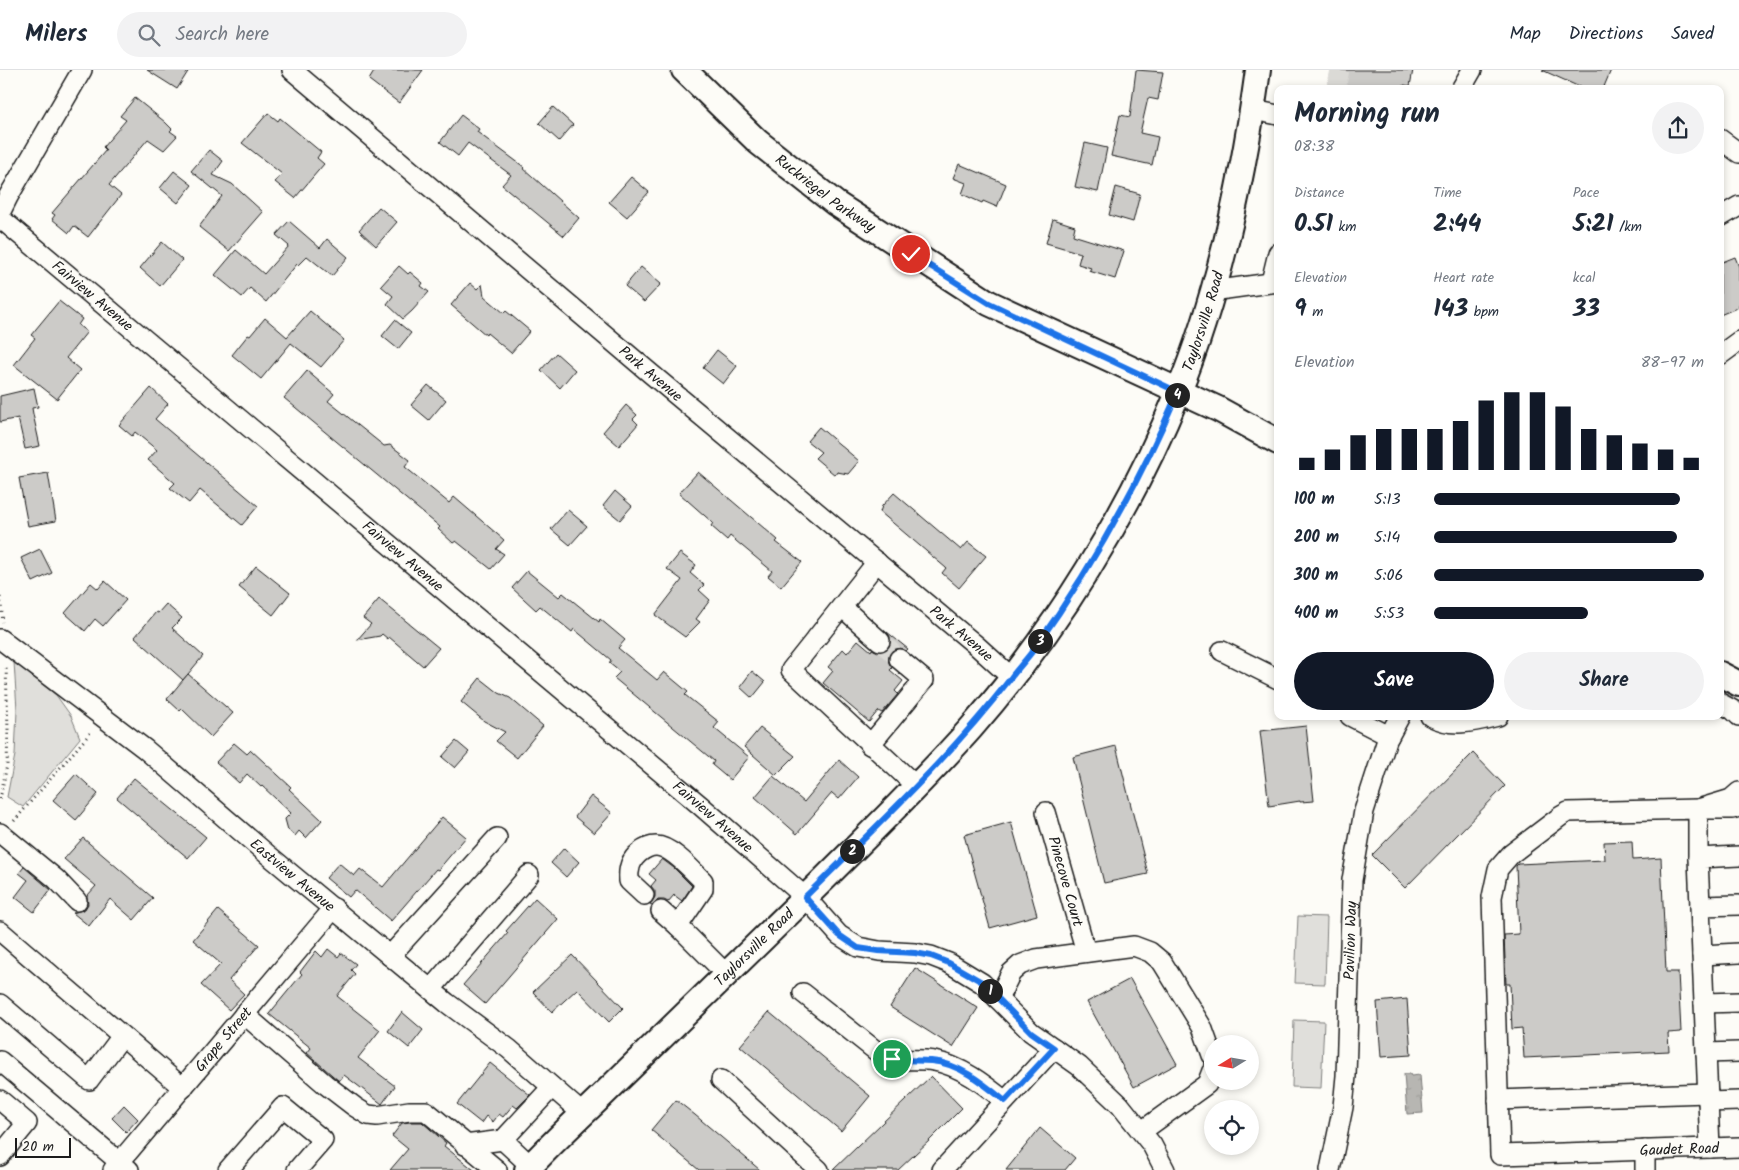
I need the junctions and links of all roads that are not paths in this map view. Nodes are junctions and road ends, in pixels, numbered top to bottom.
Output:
1 (82, 70) edge
2 (292, 70) edge
3 (684, 70) edge
4 (1258, 70) edge
5 (1472, 70) edge
6 (1464, 85) edge
7 (1252, 110) junction
8 (1274, 114) edge
9 (1724, 142) edge
10 (1739, 153) edge
11 (1739, 206) edge
12 (0, 213) edge
13 (1724, 215) edge
14 (0, 218) edge
15 (1274, 282) edge
16 (1212, 291) junction
17 (1739, 341) edge
18 (1724, 353) edge
19 (1178, 392) junction
20 (1274, 436) edge
21 (877, 562) junction
22 (842, 607) junction
23 (880, 641) tunnel mouth
24 (3, 642) edge
25 (1222, 651) dead end
26 (900, 659) tunnel mouth
27 (1724, 676) edge
28 (1011, 677) junction
29 (1274, 678) edge
30 (1739, 684) edge
31 (1724, 705) edge
32 (1739, 716) edge
33 (1358, 720) edge
34 (1398, 720) edge
35 (1437, 720) edge
36 (1482, 720) edge
37 (1389, 736) junction
38 (870, 745) junction
39 (916, 786) junction
40 (1739, 792) edge
41 (1739, 808) edge
42 (1698, 809) junction
43 (1046, 812) dead end
44 (1, 834) edge
45 (497, 838) dead end
46 (1739, 856) edge
47 (1698, 858) junction
48 (529, 875) dead end
49 (644, 895) dead end
50 (805, 897) junction
51 (77, 901) dead end
52 (1739, 904) edge
53 (1700, 906) junction
54 (334, 908) junction
55 (661, 911) dead end
56 (678, 926) junction
57 (0, 931) edge
58 (1086, 952) junction
59 (1739, 953) edge
60 (1702, 955) junction
61 (390, 956) junction
62 (726, 974) junction
63 (431, 989) junction
64 (803, 993) dead end
65 (998, 999) junction
66 (1739, 1002) edge
67 (1704, 1003) junction
68 (0, 1004) edge
69 (244, 1014) junction
70 (1205, 1035) edge
71 (122, 1036) junction
72 (1054, 1048) junction
73 (1739, 1052) edge
74 (1706, 1053) junction
75 (0, 1061) edge
76 (15, 1074) junction
77 (721, 1080) dead end
78 (1204, 1085) edge
79 (552, 1087) junction
80 (183, 1088) junction
81 (0, 1092) edge
82 (1708, 1097) junction
83 (0, 1100) edge
84 (1498, 1100) junction
85 (1005, 1101) junction
86 (1739, 1101) edge
87 (584, 1115) junction
88 (1142, 1131) junction
89 (503, 1140) junction
90 (465, 1145) junction
91 (1739, 1147) edge
92 (1710, 1148) junction
93 (1645, 1150) junction
94 (0, 1156) edge
95 (1512, 1160) edge
96 (121, 1167) edge
97 (529, 1168) edge
98 (944, 1169) edge
99 (228, 1170) edge
100 (297, 1170) edge
101 (497, 1170) edge
102 (819, 1170) edge
103 (1165, 1170) edge
104 (1330, 1170) edge
105 (1645, 1170) edge

1 - 12 street
2 - 21 street, Park Avenue
3 - 19 main road, Ruckriegel Parkway
4 - 7 main road, Taylorsville Road
5 - 6 street
7 - 8 street
7 - 16 main road, Taylorsville Road
9 - 10 street
11 - 13 street
14 - 50 street, Fairview Avenue
15 - 16 street
16 - 19 main road, Taylorsville Road
17 - 18 street
19 - 20 main road, Ruckriegel Parkway
19 - 28 main road, Taylorsville Road
21 - 22 street
21 - 28 street, Park Avenue
22 - 23 street
22 - 38 street
24 - 54 street, Eastview Avenue
25 - 29 street
26 - 38 street
27 - 30 main road
28 - 39 main road, Taylorsville Road
31 - 32 street
33 - 37 street
34 - 37 street, Pavilion Way
35 - 36 street
37 - 104 street, Pavilion Way
38 - 39 street
39 - 50 main road, Taylorsville Road
40 - 42 street
41 - 42 street
42 - 47 street
42 - 84 street
43 - 58 street, Pinecove Court
44 - 51 street
45 - 61 street
46 - 47 street
47 - 53 street
48 - 63 street
49 - 56 street
50 - 62 main road, Taylorsville Road
50 - 65 street, Fairview Avenue
52 - 53 street
53 - 60 street
54 - 61 street, Eastview Avenue
54 - 69 street, Grape Street
55 - 56 street
56 - 62 street
57 - 71 street
58 - 65 street
58 - 70 street
59 - 60 street
60 - 67 street
61 - 63 street, Eastview Avenue
62 - 87 main road, Taylorsville Road
63 - 79 street, Eastview Avenue
64 - 85 street
65 - 72 street, Fairview Avenue
66 - 67 street
67 - 74 street
68 - 71 street
69 - 80 street, Grape Street
69 - 90 street
71 - 80 street
72 - 85 street
72 - 88 street, Fairview Avenue
73 - 74 street
74 - 82 street
75 - 76 street
76 - 81 street
76 - 96 street
77 - 102 street
78 - 88 street
79 - 87 street, Eastview Avenue
79 - 89 street
80 - 96 street, Grape Street
82 - 84 street
82 - 86 street
82 - 92 street
83 - 94 street
84 - 95 street
85 - 98 street
87 - 97 main road, Taylorsville Road
88 - 103 street, Fairview Avenue
89 - 90 street
89 - 97 street
90 - 101 street
91 - 92 street, Gaudet Road
92 - 93 street, Gaudet Road
93 - 95 street, Gaudet Road
93 - 105 street
99 - 100 street

